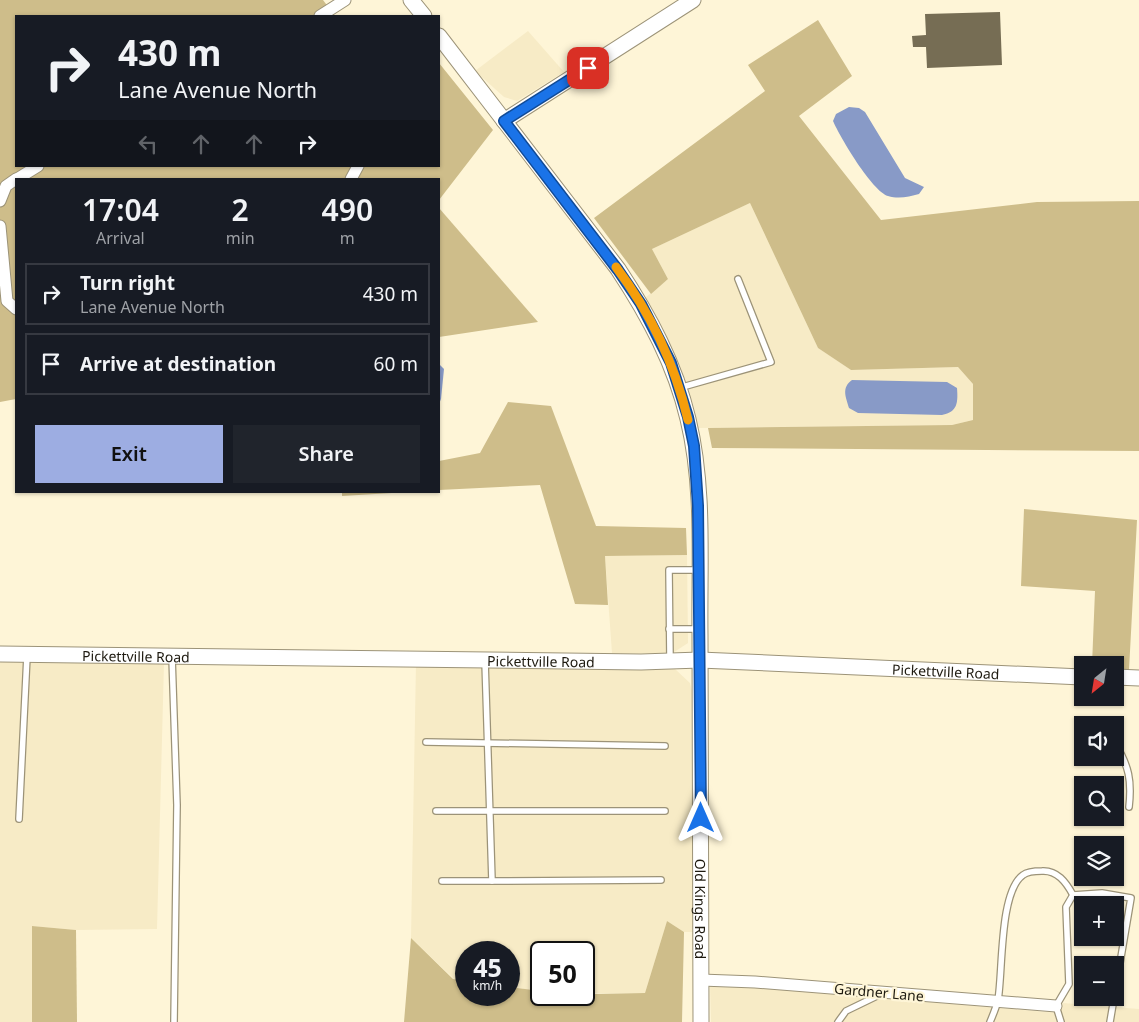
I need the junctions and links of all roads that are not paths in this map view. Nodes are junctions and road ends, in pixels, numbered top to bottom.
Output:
1 (345, 0) edge
2 (411, 0) edge
3 (689, 1) edge
4 (322, 15) edge
5 (423, 15) edge
6 (440, 37) edge
7 (504, 121) junction
8 (36, 167) edge
9 (19, 178) edge
10 (15, 180) edge
11 (0, 201) edge
12 (0, 226) edge
13 (738, 279) dead end
14 (15, 308) edge
15 (679, 388) junction
16 (700, 570) junction
17 (669, 629) junction
18 (700, 629) junction
19 (0, 654) edge
20 (27, 654) junction
21 (172, 655) junction
22 (484, 659) junction
23 (700, 660) junction
24 (670, 661) junction
25 (1074, 677) edge
26 (1124, 677) edge
27 (1139, 678) edge
28 (426, 742) dead end
29 (487, 743) junction
30 (665, 746) dead end
31 (1124, 758) edge
32 (1129, 807) dead end
33 (665, 810) dead end
34 (436, 811) dead end
35 (490, 811) junction
36 (19, 819) dead end
37 (661, 880) dead end
38 (442, 881) dead end
39 (492, 881) junction
40 (1073, 895) junction
41 (701, 980) junction
42 (883, 993) junction
43 (997, 1002) junction
44 (1056, 1006) junction
45 (174, 1022) edge
46 (701, 1022) edge
47 (838, 1022) edge
48 (990, 1022) edge
49 (1061, 1022) edge
50 (1110, 1022) edge

1 - 4 street
2 - 5 main road
3 - 7 main road
6 - 7 main road, Old Kings Road
7 - 15 main road, Old Kings Road
8 - 9 street
10 - 11 street
12 - 14 street
13 - 15 lane
15 - 16 main road, Old Kings Road
16 - 17 lane
16 - 18 main road, Old Kings Road
17 - 18 lane
17 - 24 lane
18 - 23 main road, Old Kings Road
19 - 20 main road, Pickettville Road
20 - 21 main road, Pickettville Road
20 - 36 lane
21 - 22 main road, Pickettville Road
21 - 45 lane
22 - 24 main road, Pickettville Road
22 - 29 lane
23 - 24 main road, Pickettville Road
23 - 25 main road, Pickettville Road
23 - 41 main road, Old Kings Road
26 - 27 main road
28 - 29 lane
29 - 30 lane
29 - 35 lane
31 - 32 lane
33 - 35 lane
34 - 35 lane
35 - 39 lane
37 - 39 lane
38 - 39 lane
40 - 43 lane
40 - 44 lane
40 - 50 lane
41 - 42 street, Gardner Lane
41 - 46 main road, Old Kings Road
42 - 43 street, Gardner Lane
42 - 47 lane
43 - 44 street, Gardner Lane
43 - 48 lane
44 - 49 lane

